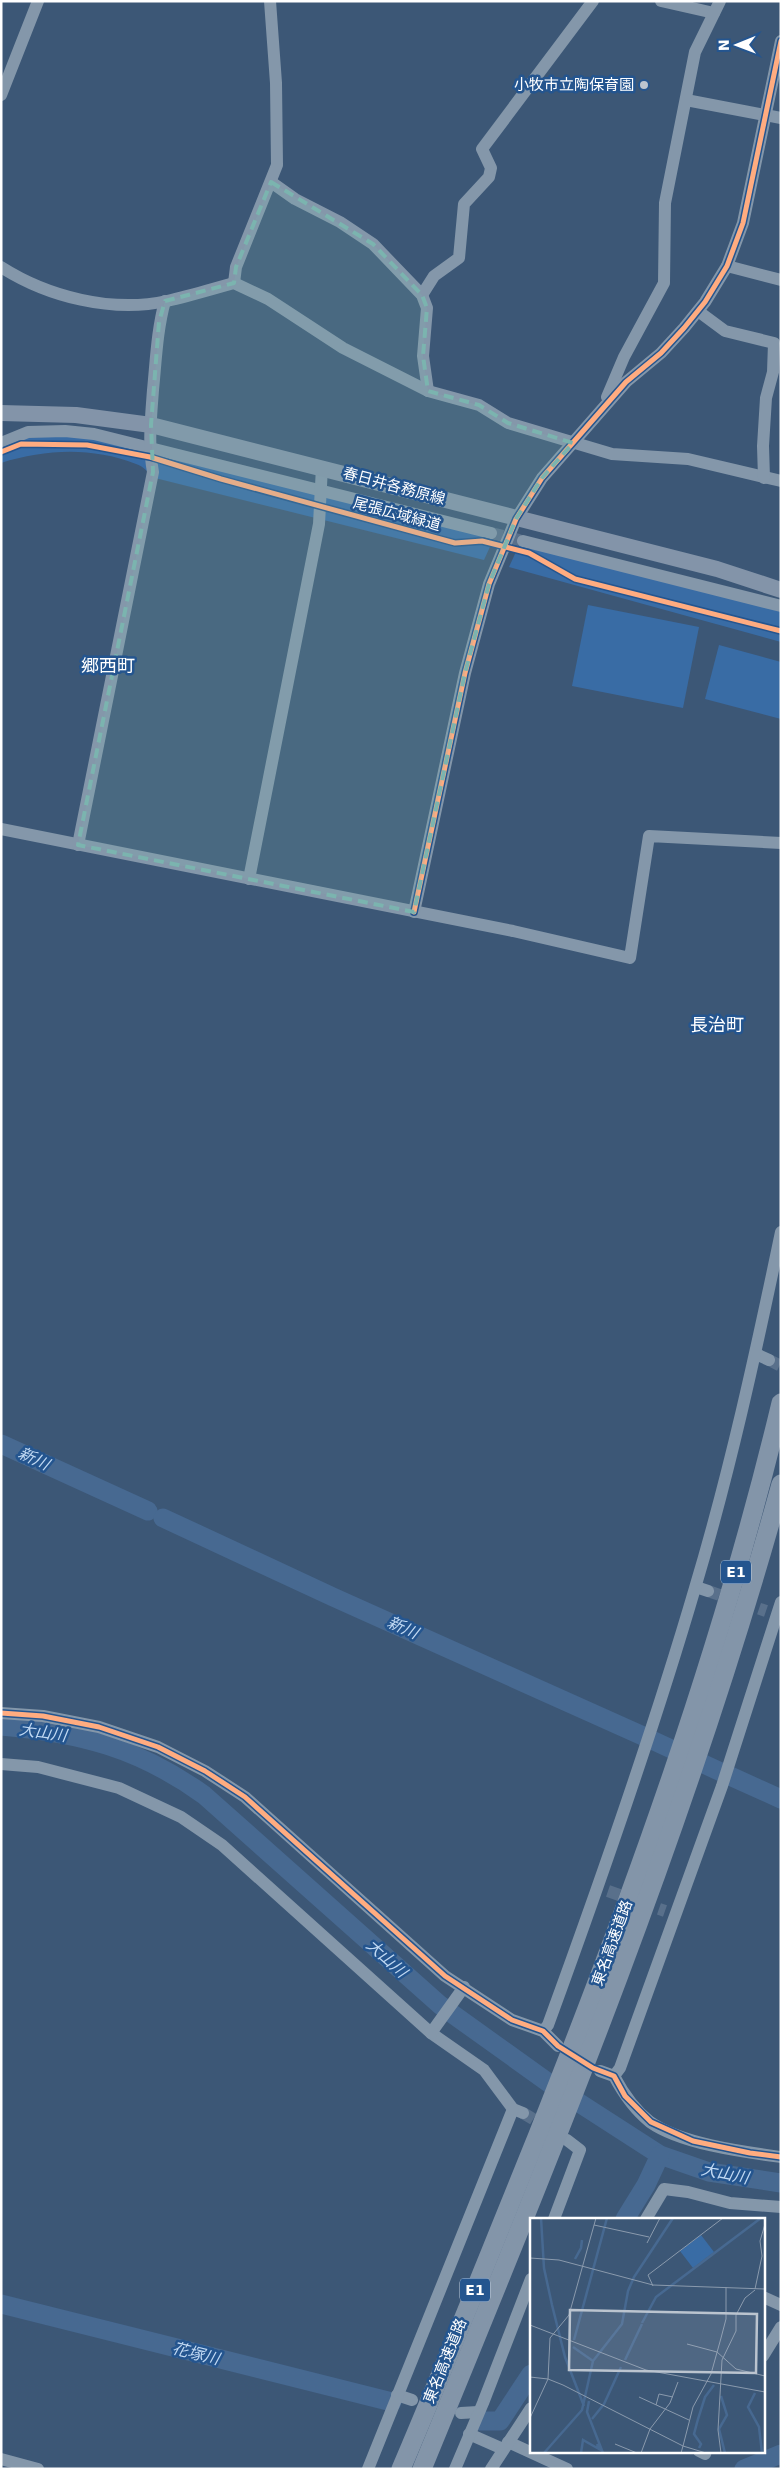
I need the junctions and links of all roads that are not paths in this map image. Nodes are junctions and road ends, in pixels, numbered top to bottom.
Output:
1 (38, 1) edge
2 (270, 1) edge
3 (593, 1) edge
4 (661, 1) edge
5 (720, 1) edge
6 (714, 13) junction
7 (781, 41) edge
8 (1, 95) edge
9 (686, 100) junction
10 (764, 115) junction
11 (781, 118) edge
12 (271, 182) junction
13 (727, 266) junction
14 (1, 267) edge
15 (781, 280) edge
16 (234, 283) junction
17 (422, 295) junction
18 (165, 301) junction
19 (698, 311) junction
20 (428, 392) junction
21 (602, 409) junction
22 (1, 414) edge
23 (151, 425) junction
24 (1, 443) edge
25 (573, 443) junction
26 (150, 448) junction
27 (322, 467) junction
28 (764, 478) junction
29 (781, 481) edge
30 (320, 491) junction
31 (516, 519) junction
32 (491, 533) tunnel mouth
33 (524, 541) tunnel mouth
34 (781, 590) edge
35 (781, 606) edge
36 (1, 829) edge
37 (781, 843) edge
38 (78, 845) junction
39 (248, 879) junction
40 (414, 912) junction
41 (781, 1232) edge
42 (756, 1354) junction
43 (769, 1360) tunnel mouth
44 (781, 1403) edge
45 (781, 1484) edge
46 (775, 1609) edge
47 (1, 1713) edge
48 (1, 1764) edge
49 (683, 1771) junction
50 (462, 1989) junction
51 (433, 2031) junction
52 (543, 2031) junction
53 (562, 2053) junction
54 (592, 2071) junction
55 (614, 2076) junction
56 (559, 2124) junction
57 (781, 2157) edge
58 (781, 2207) edge
59 (554, 2218) edge
60 (647, 2218) edge
61 (530, 2282) edge
62 (764, 2297) edge
63 (781, 2305) edge
64 (781, 2327) edge
65 (764, 2354) edge
66 (398, 2396) junction
67 (412, 2400) dead end
68 (530, 2409) edge
69 (478, 2412) junction
70 (461, 2413) dead end
71 (469, 2434) junction
72 (505, 2445) junction
73 (1, 2459) edge
74 (17, 2466) edge
75 (38, 2469) edge
76 (368, 2469) edge
77 (401, 2469) edge
78 (422, 2469) edge
79 (455, 2469) edge
80 (491, 2469) edge
81 (567, 2469) edge

1 - 8 street
2 - 12 street
3 - 17 street
4 - 6 street
5 - 6 street
6 - 9 street
7 - 10 street
9 - 10 street
9 - 21 street
10 - 11 street
10 - 13 street
12 - 16 street
12 - 17 street
13 - 15 street
13 - 19 street
14 - 18 street
16 - 18 street
16 - 20 street
17 - 20 street
18 - 23 street
19 - 21 street
19 - 28 street
20 - 25 street
21 - 25 street
22 - 23 main road, 春日井各務原線
23 - 26 street
23 - 27 main road, 春日井各務原線
24 - 26 street
25 - 28 street
25 - 31 street
26 - 30 street
26 - 38 street
27 - 30 street
27 - 31 main road, 春日井各務原線
28 - 29 street
30 - 32 street
30 - 39 street
31 - 34 main road, 春日井各務原線
31 - 40 street
33 - 35 street
36 - 38 street
37 - 40 street
38 - 39 street
39 - 40 street
41 - 42 street
42 - 43 street
42 - 52 street
44 - 49 highway, 東名高速道路 / E1
45 - 49 highway, 東名高速道路 / E1
46 - 55 street
47 - 50 street
48 - 51 street
49 - 53 highway, 東名高速道路 / E1
49 - 54 highway, 東名高速道路 / E1
50 - 51 street
50 - 52 street
51 - 66 street
52 - 53 street
53 - 56 highway, 東名高速道路 / E1
54 - 55 street
54 - 56 highway, 東名高速道路 / E1
55 - 57 street
56 - 59 street
56 - 77 highway, 東名高速道路 / E1
56 - 78 highway, 東名高速道路 / E1
58 - 60 street
61 - 69 street
62 - 63 street
64 - 65 street
66 - 67 street
66 - 76 street
68 - 72 street
69 - 70 street
69 - 71 street
71 - 72 street
71 - 79 street
72 - 80 street
72 - 81 street
73 - 74 street
74 - 75 street

